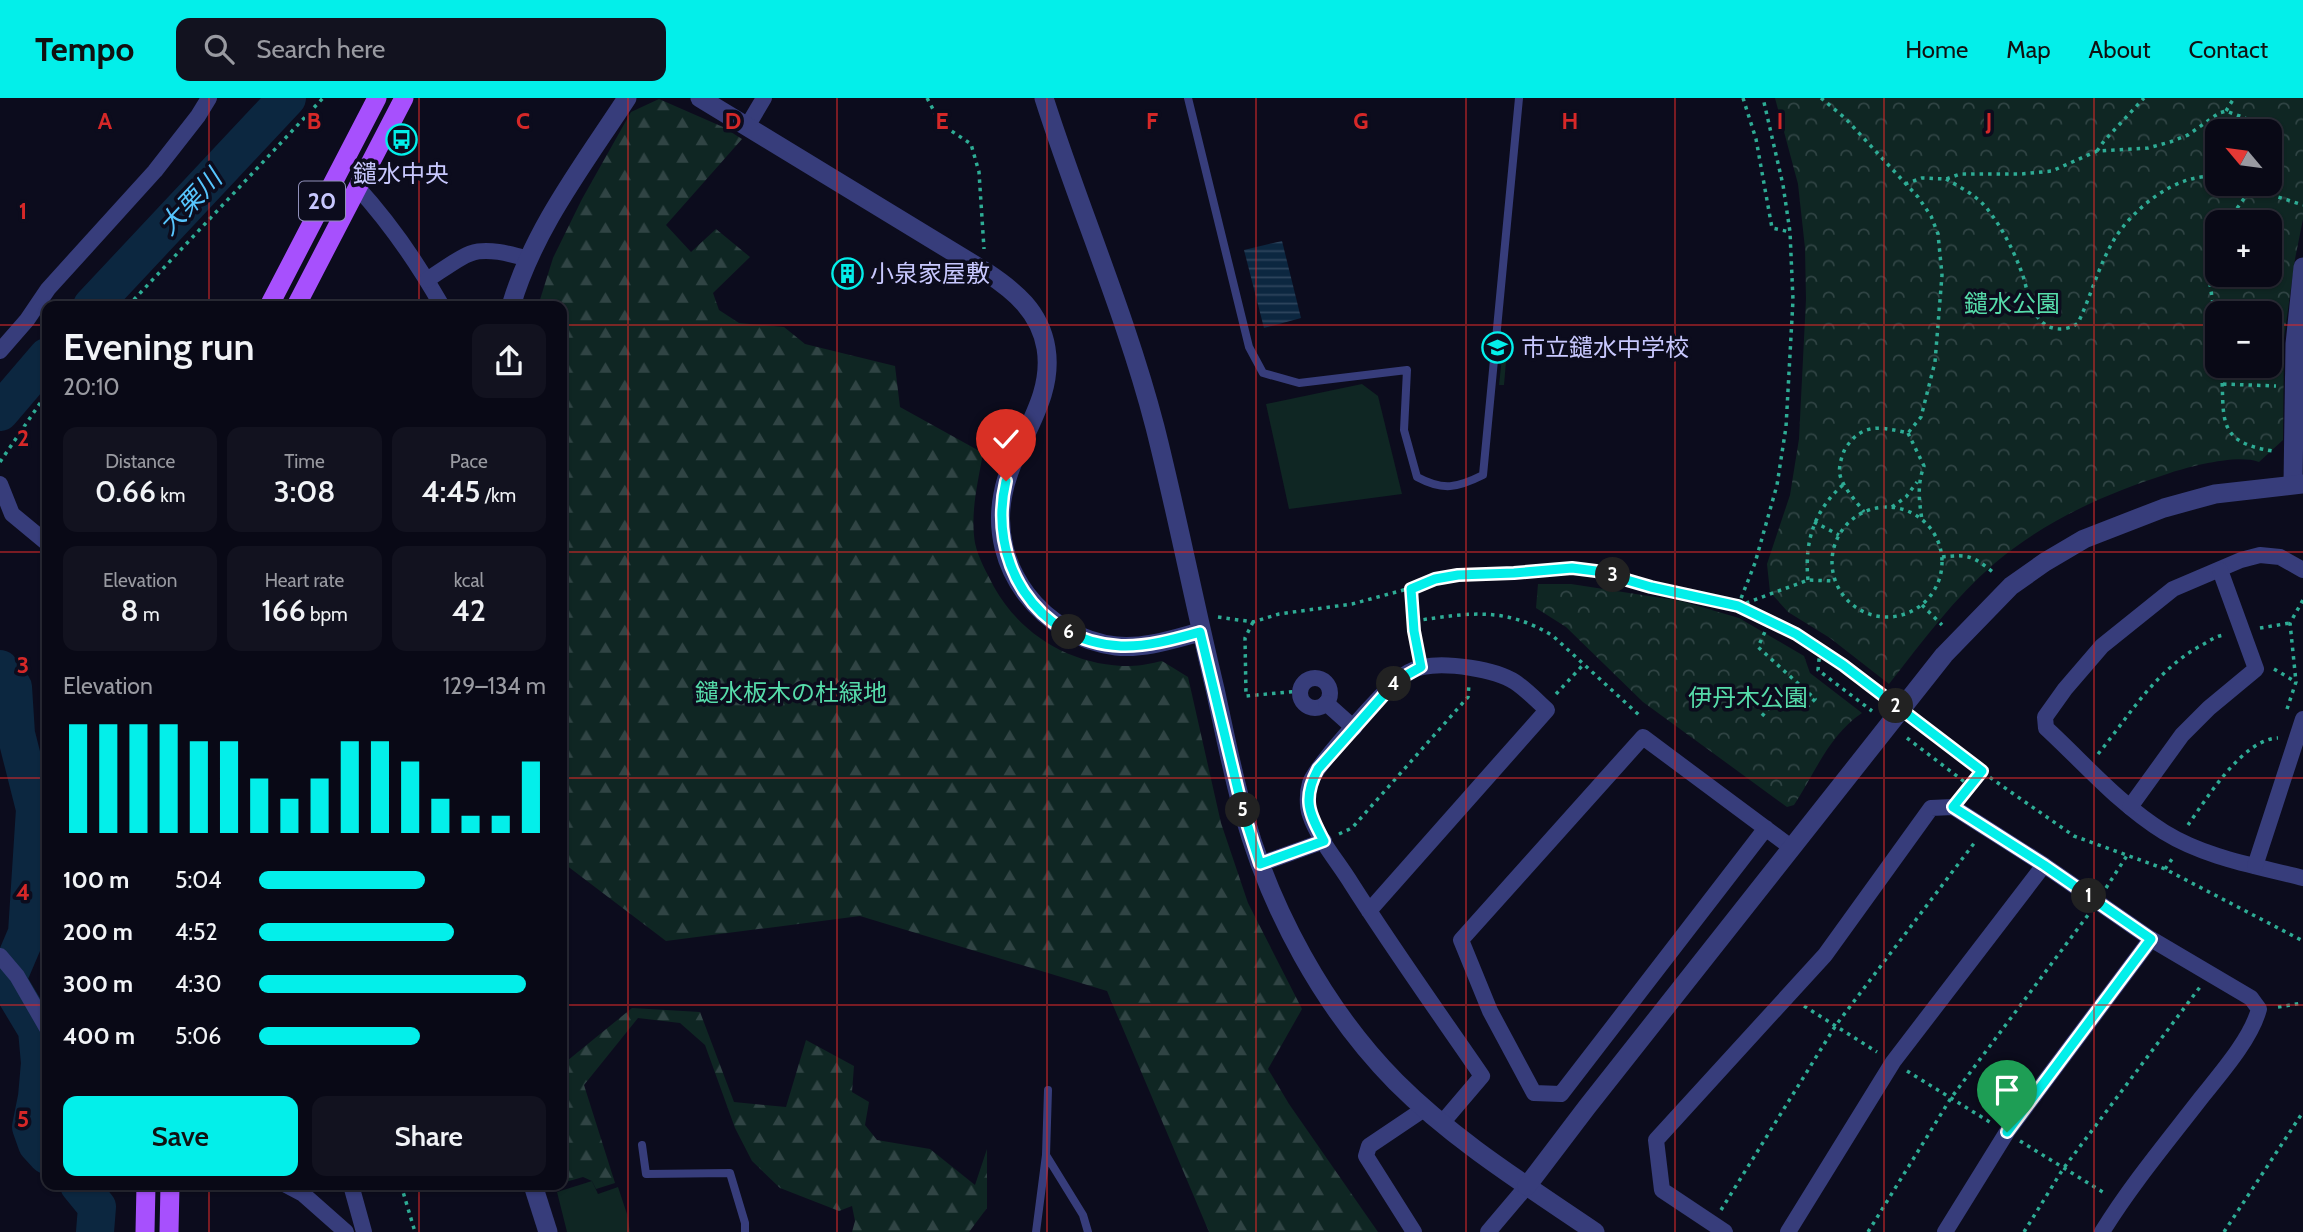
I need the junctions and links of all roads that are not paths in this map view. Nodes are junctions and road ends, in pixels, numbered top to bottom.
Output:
1 (209, 98) edge
2 (377, 98) edge
3 (404, 98) edge
4 (627, 98) edge
5 (700, 98) edge
6 (764, 98) edge
7 (1044, 98) edge
8 (1188, 98) edge
9 (1519, 98) edge
10 (748, 125) junction
11 (357, 187) junction
12 (529, 259) junction
13 (2303, 267) edge
14 (427, 280) junction
15 (272, 301) edge
16 (299, 301) edge
17 (439, 301) edge
18 (513, 301) edge
19 (0, 351) edge
20 (0, 484) edge
21 (2298, 484) edge
22 (42, 539) edge
23 (2220, 570) junction
24 (2303, 570) edge
25 (1200, 632) junction
26 (1326, 703) junction
27 (2303, 719) edge
28 (1354, 728) junction
29 (2130, 807) junction
30 (1766, 828) junction
31 (1324, 841) junction
32 (1792, 848) junction
33 (1260, 864) junction
34 (2044, 865) junction
35 (2255, 866) junction
36 (2303, 878) edge
37 (1368, 911) junction
38 (2151, 939) junction
39 (0, 956) edge
40 (42, 1020) edge
41 (1048, 1090) dead end
42 (1561, 1094) junction
43 (1587, 1107) junction
44 (1424, 1108) junction
45 (1441, 1123) junction
46 (642, 1145) dead end
47 (1046, 1155) junction
48 (1527, 1186) junction
49 (146, 1190) edge
50 (170, 1190) edge
51 (294, 1190) edge
52 (352, 1190) edge
53 (535, 1190) edge
54 (1719, 1228) edge
55 (145, 1232) edge
56 (169, 1232) edge
57 (346, 1232) edge
58 (364, 1232) edge
59 (548, 1232) edge
60 (745, 1232) edge
61 (1036, 1232) edge
62 (1088, 1232) edge
63 (1414, 1232) edge
64 (1488, 1232) edge
65 (1595, 1232) edge
66 (1788, 1232) edge
67 (1945, 1232) edge
68 (2102, 1232) edge

1 - 19 street
2 - 15 main road, 20
3 - 11 main road, 20
4 - 12 street
5 - 10 street
6 - 10 street
7 - 25 street
8 - 9 lane
10 - 25 street
11 - 14 street
11 - 16 main road, 20
12 - 14 street
12 - 18 street
13 - 21 street
14 - 17 street
20 - 22 street
21 - 32 street
23 - 24 street
23 - 29 street
23 - 29 street
25 - 33 street
26 - 26 street
26 - 28 street
27 - 35 street
28 - 31 street
28 - 37 street
29 - 35 street
30 - 32 street
30 - 42 street
30 - 42 street
31 - 33 street
31 - 37 street
32 - 43 street
33 - 44 street
34 - 38 street
34 - 54 street
34 - 66 street
35 - 36 street
37 - 45 street
38 - 67 street
38 - 68 street
39 - 40 street
41 - 47 lane
42 - 43 street
43 - 48 street
44 - 45 street
44 - 63 street
45 - 48 street
46 - 60 lane
47 - 61 lane
47 - 62 lane
48 - 64 street
48 - 65 street
49 - 55 main road
50 - 56 main road
51 - 57 street
52 - 58 street
53 - 59 street

